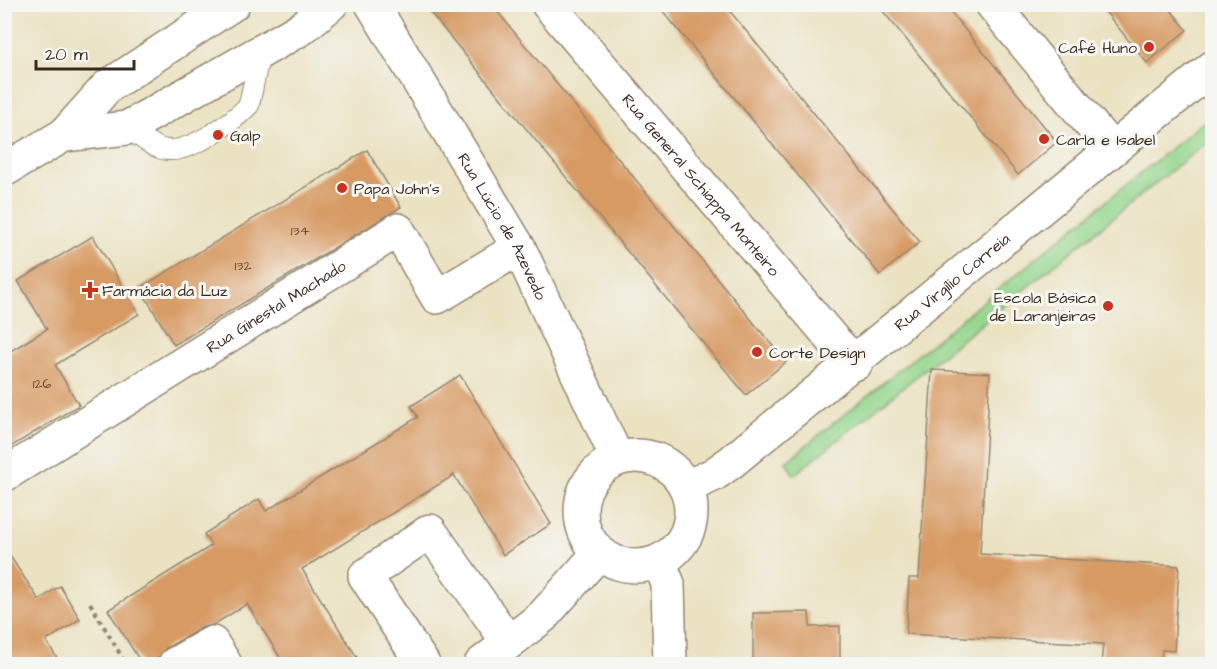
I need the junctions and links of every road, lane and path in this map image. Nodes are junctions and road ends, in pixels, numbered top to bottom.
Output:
1 (233, 4) edge
2 (331, 4) edge
3 (372, 4) edge
4 (548, 4) edge
5 (992, 4) edge
6 (260, 53) junction
7 (1212, 68) edge
8 (127, 128) junction
9 (64, 135) junction
10 (1112, 150) junction
11 (4, 170) edge
12 (519, 248) junction
13 (856, 363) junction
14 (617, 459) junction
15 (4, 475) edge
16 (687, 486) junction
17 (599, 553) junction
18 (660, 561) junction
19 (90, 603) dead end
20 (508, 642) junction
21 (126, 664) edge
22 (175, 664) edge
23 (225, 664) edge
24 (423, 664) edge
25 (481, 664) edge
26 (670, 664) edge

1 - 9 street
2 - 6 street
3 - 12 street, Rua Lúcio de Azevedo
4 - 13 street, Rua General Schiappa Monteiro
5 - 10 street
6 - 8 street
6 - 8 lane
7 - 10 street, Rua Virgílio Correia
8 - 9 street
9 - 11 street
10 - 13 street, Rua Virgílio Correia
12 - 14 street, Rua Lúcio de Azevedo
12 - 15 street, Rua Ginestal Machado
13 - 16 street, Rua Virgílio Correia
14 - 16 street
14 - 17 street
16 - 18 street
17 - 18 street
17 - 20 street
18 - 26 street
19 - 21 path
20 - 24 street
20 - 25 street
22 - 23 street

